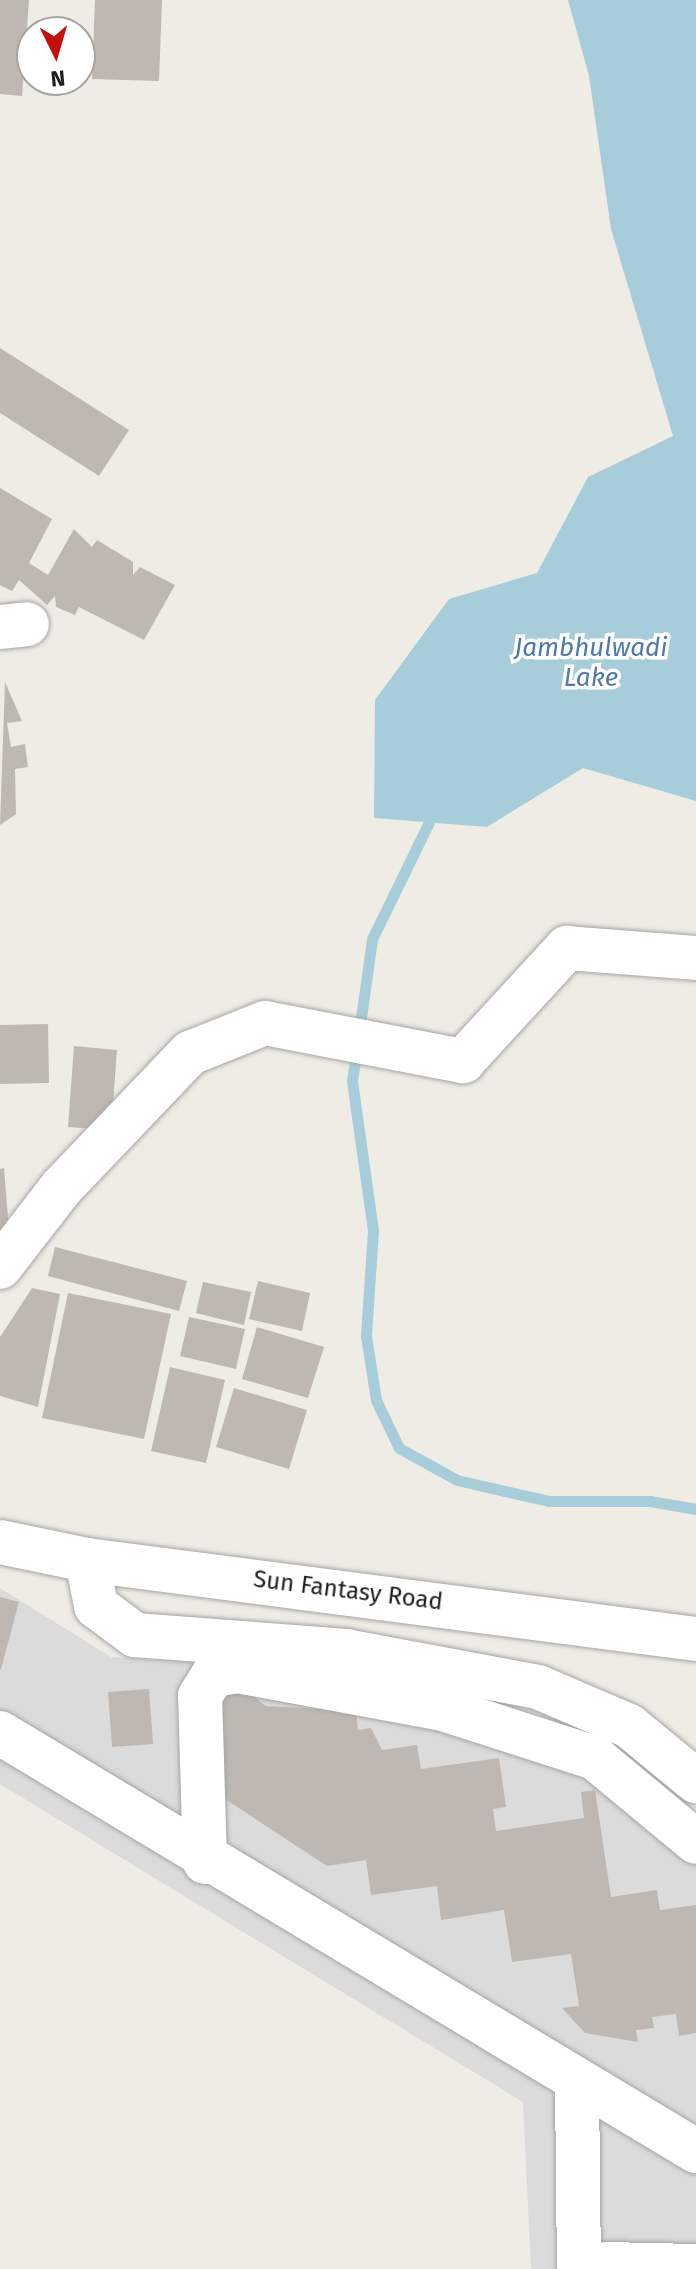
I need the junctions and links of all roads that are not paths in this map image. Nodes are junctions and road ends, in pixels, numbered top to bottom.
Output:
1 (696, 958) edge
2 (0, 1267) edge
3 (0, 1542) edge
4 (87, 1560) junction
5 (696, 1639) edge
6 (0, 1733) edge
7 (696, 1781) edge
8 (696, 1842) edge
9 (205, 1862) junction
10 (577, 2082) junction
11 (696, 2151) edge
12 (696, 2266) edge
13 (592, 2267) edge

1 - 2 street
3 - 4 street, Sun Fantasy Road
4 - 5 street, Sun Fantasy Road
4 - 7 street
6 - 9 street
8 - 9 street
9 - 10 street
10 - 11 street
10 - 13 street
12 - 13 street

